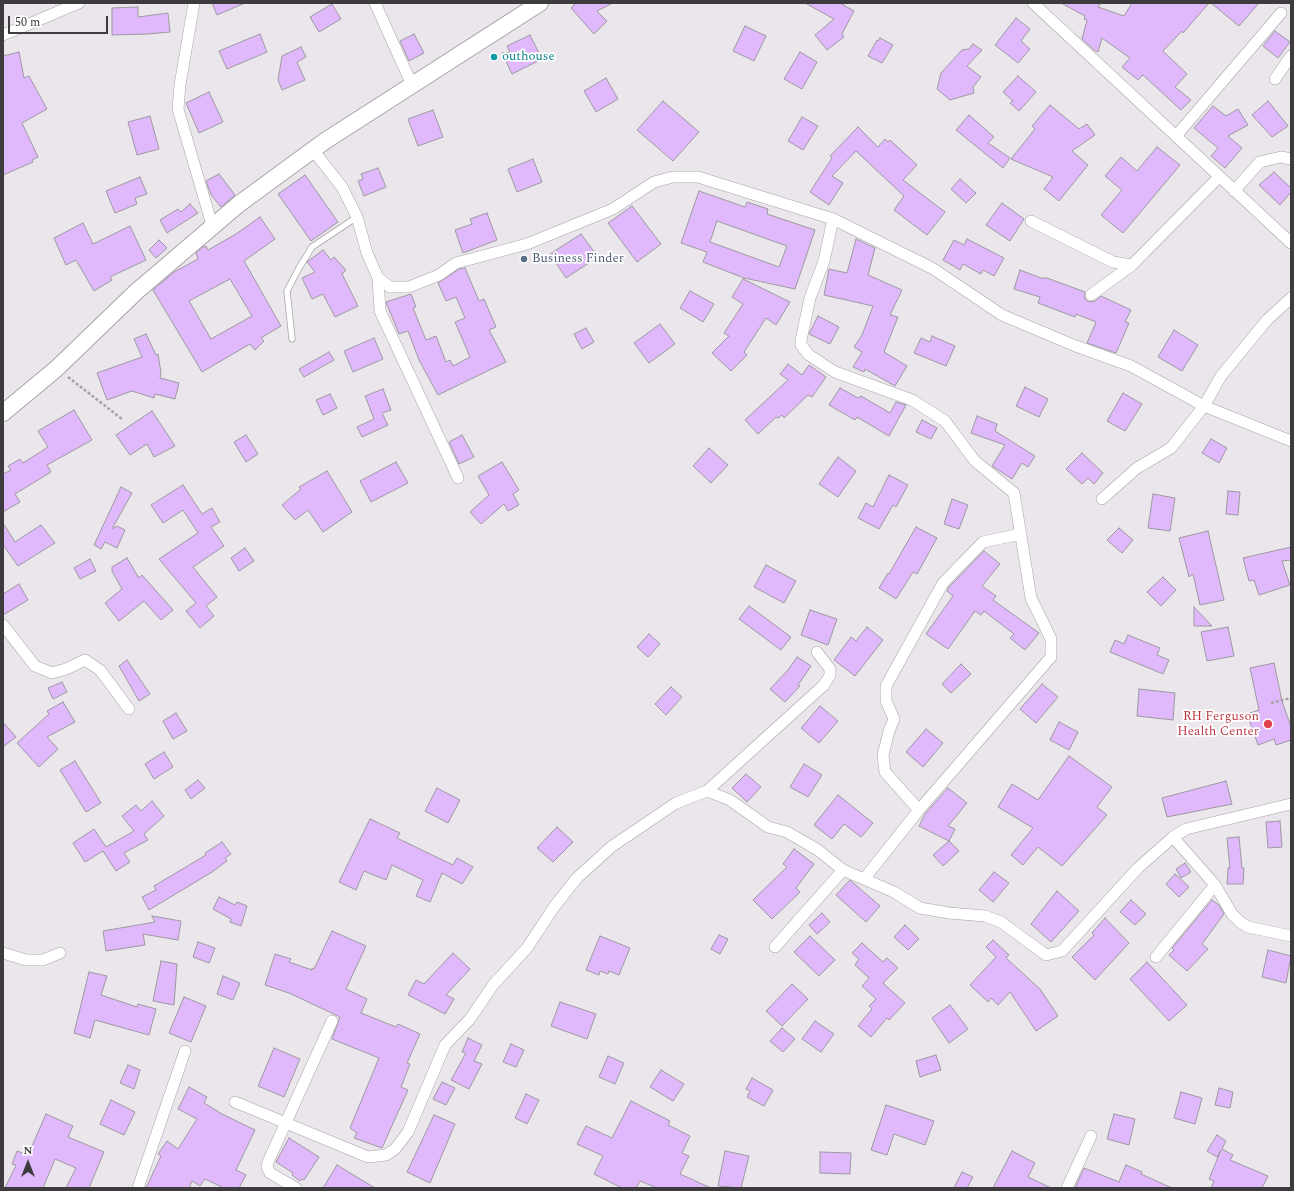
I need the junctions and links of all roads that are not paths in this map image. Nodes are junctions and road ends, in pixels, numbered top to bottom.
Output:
1 (79, 3) edge
2 (194, 3) edge
3 (375, 3) edge
4 (540, 3) edge
5 (1033, 3) edge
6 (1281, 12) dead end
7 (3, 35) edge
8 (1291, 56) edge
9 (1275, 79) dead end
10 (412, 85) junction
11 (1176, 136) junction
12 (313, 150) junction
13 (1291, 160) edge
14 (1219, 177) junction
15 (1234, 191) junction
16 (357, 217) junction
17 (833, 219) junction
18 (1031, 221) dead end
19 (212, 225) junction
20 (1291, 243) edge
21 (1132, 265) junction
22 (378, 278) junction
23 (1091, 295) dead end
24 (1291, 298) edge
25 (292, 339) dead end
26 (1204, 406) junction
27 (3, 413) edge
28 (1291, 441) edge
29 (458, 478) dead end
30 (1102, 499) dead end
31 (1021, 534) junction
32 (3, 625) edge
33 (817, 652) dead end
34 (129, 709) dead end
35 (707, 791) junction
36 (1291, 804) edge
37 (919, 810) junction
38 (1173, 837) junction
39 (843, 870) junction
40 (864, 879) junction
41 (1215, 885) junction
42 (1291, 936) edge
43 (775, 947) dead end
44 (3, 953) edge
45 (60, 953) dead end
46 (1156, 957) dead end
47 (332, 1021) dead end
48 (186, 1051) dead end
49 (235, 1102) dead end
50 (286, 1124) junction
51 (1091, 1136) dead end
52 (138, 1188) edge
53 (296, 1188) edge
54 (1067, 1188) edge

1 - 7 street
2 - 19 street
3 - 10 street
4 - 10 street
5 - 11 street
6 - 11 street
8 - 9 street
10 - 12 street
11 - 14 street
12 - 16 street
12 - 19 street
13 - 15 street
14 - 15 street
14 - 21 street
15 - 20 street
16 - 22 street
16 - 25 lane
17 - 22 street
17 - 26 street
17 - 31 street
18 - 21 street
19 - 27 street
21 - 23 street
22 - 29 street
24 - 26 street
26 - 28 street
26 - 30 street
31 - 37 street
31 - 37 street
32 - 34 street
33 - 35 street
35 - 39 street
35 - 50 street
36 - 38 street
37 - 40 street
38 - 40 street
38 - 41 street
39 - 40 street
39 - 43 street
41 - 42 street
41 - 46 street
44 - 45 street
47 - 50 street
48 - 52 street
49 - 50 street
50 - 53 street
51 - 54 street

